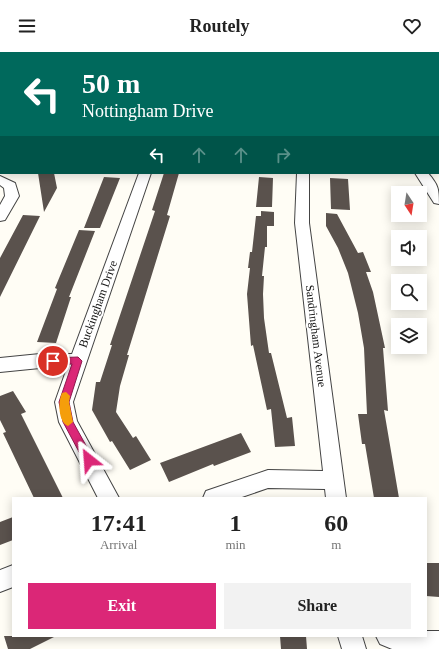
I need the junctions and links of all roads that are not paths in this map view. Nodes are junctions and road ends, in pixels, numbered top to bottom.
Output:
1 (145, 174) edge
2 (303, 174) edge
3 (422, 174) edge
4 (0, 180) edge
5 (439, 200) edge
6 (0, 217) edge
7 (78, 361) junction
8 (0, 365) edge
9 (336, 489) edge
10 (108, 497) edge
11 (216, 497) edge
12 (12, 576) edge
13 (0, 581) edge
14 (350, 637) edge
15 (392, 637) edge
16 (439, 643) edge
17 (354, 649) edge

1 - 7 street, Buckingham Drive
2 - 9 street, Sandringham Avenue
3 - 5 street
4 - 6 street
7 - 8 street
7 - 10 street, Buckingham Drive
9 - 11 street
12 - 13 street
14 - 17 street
15 - 16 street

